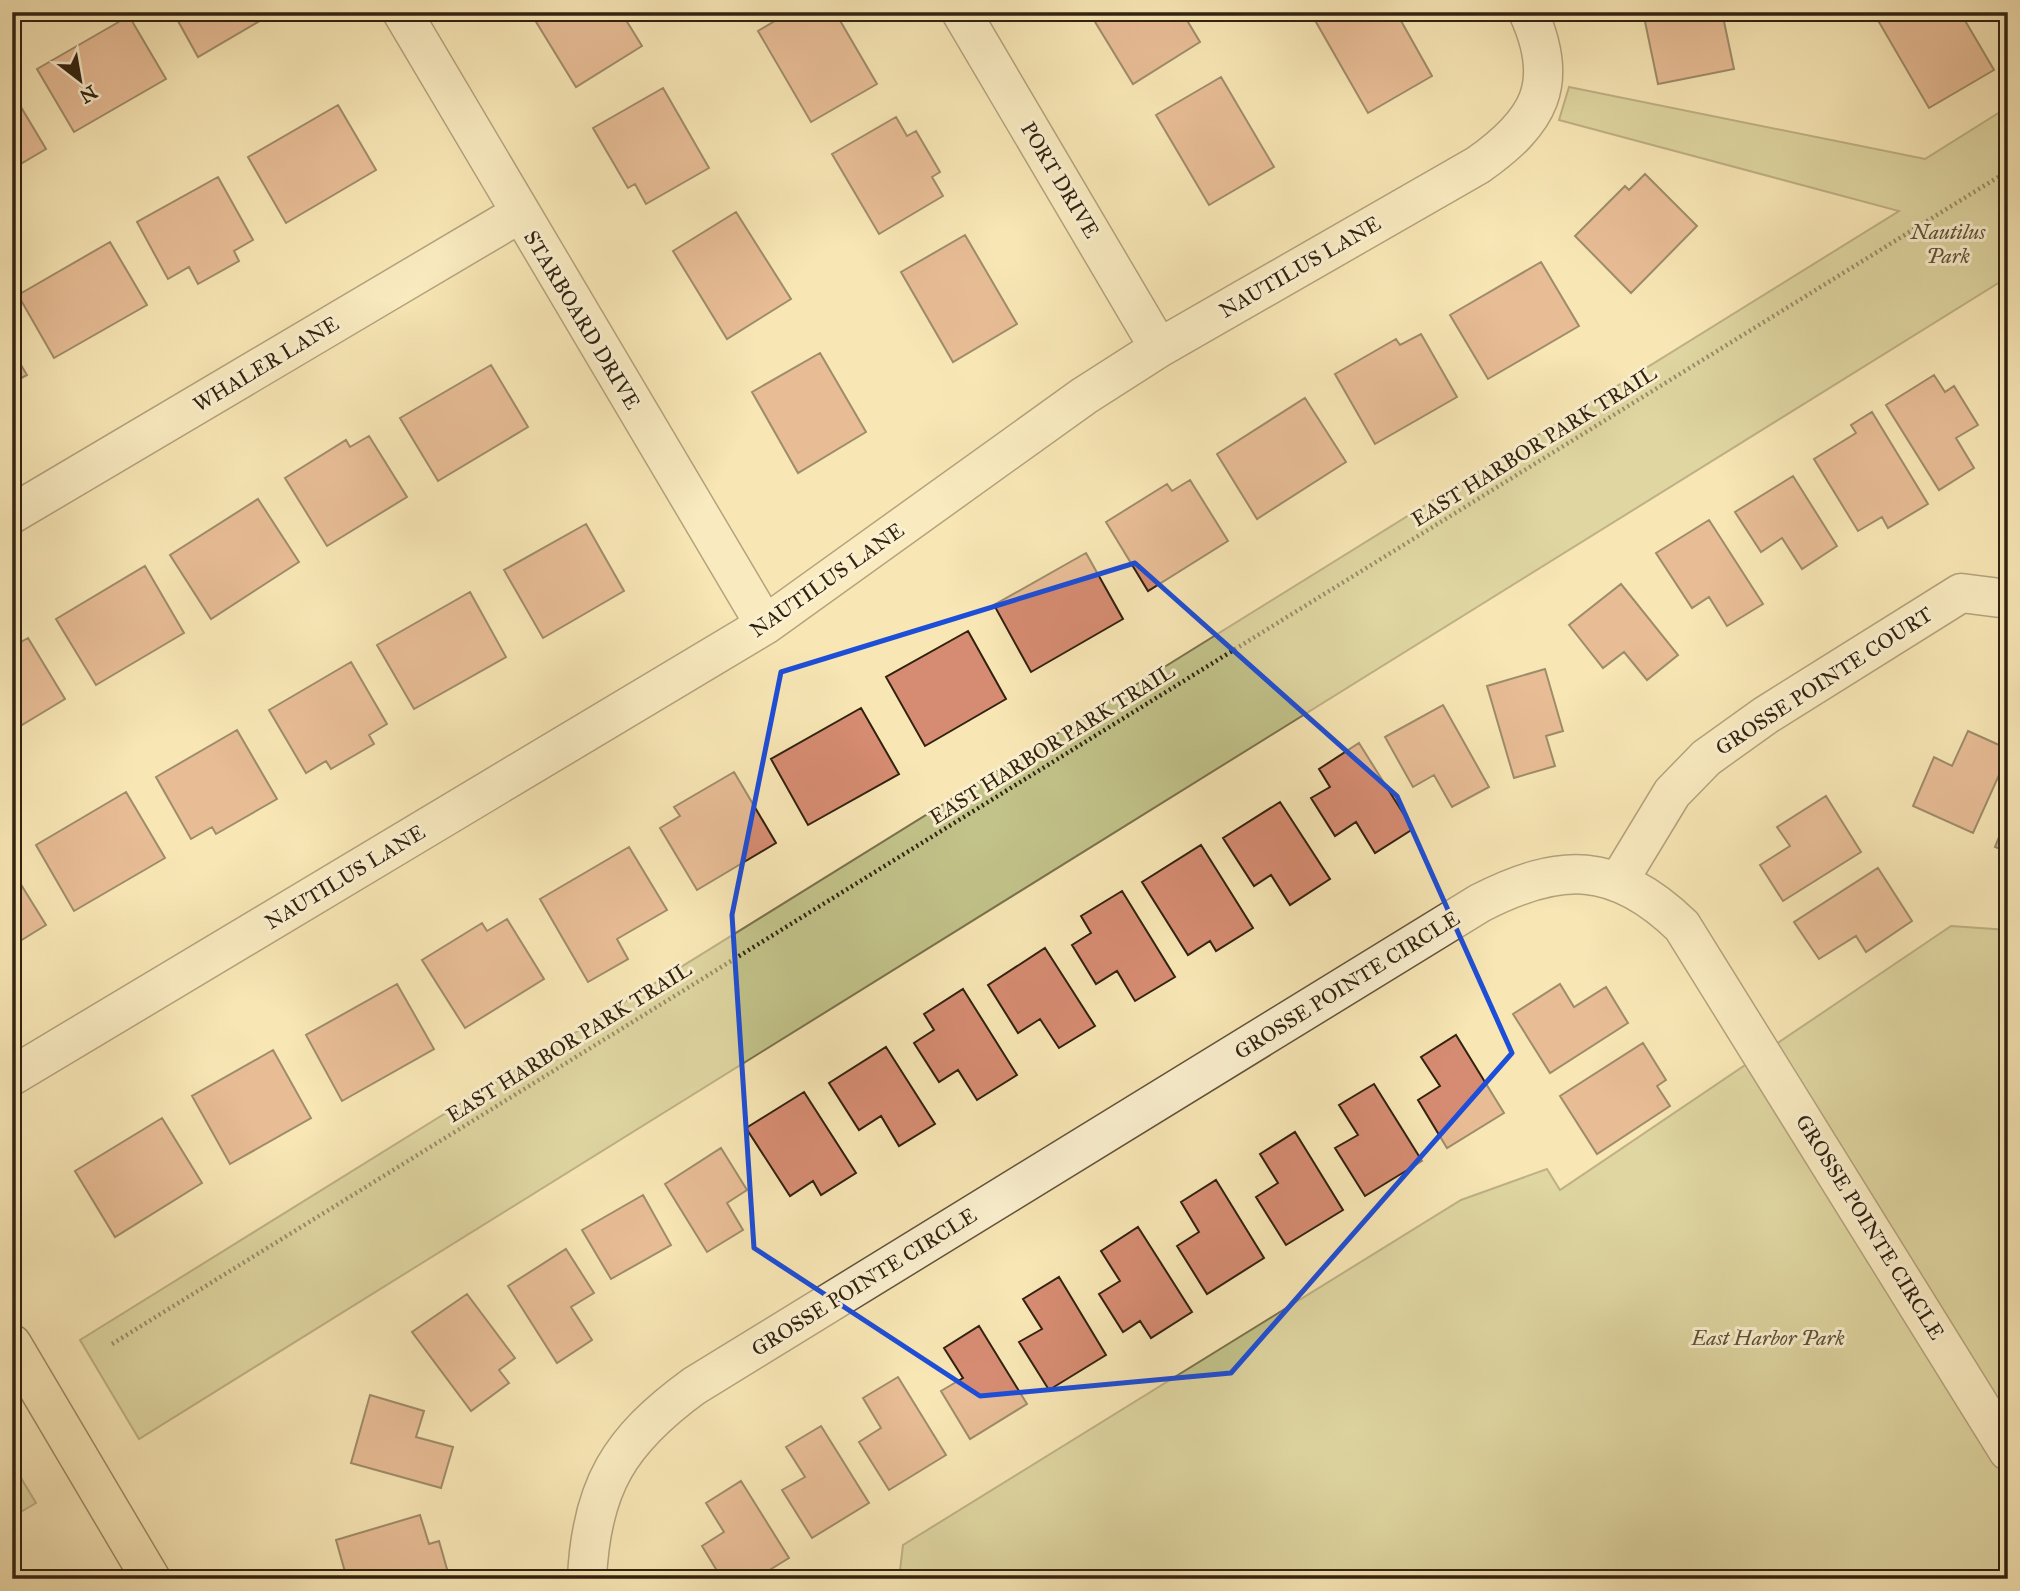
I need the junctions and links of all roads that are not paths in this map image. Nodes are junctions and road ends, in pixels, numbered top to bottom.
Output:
1 (402, 12) edge
2 (961, 12) edge
3 (1528, 12) edge
4 (519, 214) junction
5 (1159, 348) junction
6 (12, 514) edge
7 (2008, 599) edge
8 (765, 625) junction
9 (1618, 882) junction
10 (12, 1076) edge
11 (12, 1344) edge
12 (2008, 1451) edge
13 (151, 1579) edge
14 (587, 1579) edge

1 - 4 street, STARBOARD DRIVE
2 - 5 street, PORT DRIVE
3 - 5 street, NAUTILUS LANE
4 - 6 street, WHALER LANE
4 - 8 street, STARBOARD DRIVE
5 - 8 street, NAUTILUS LANE
7 - 9 street, GROSSE POINTE COURT
8 - 10 street, NAUTILUS LANE
9 - 12 street, GROSSE POINTE CIRCLE
9 - 14 street, GROSSE POINTE CIRCLE
11 - 13 main road

